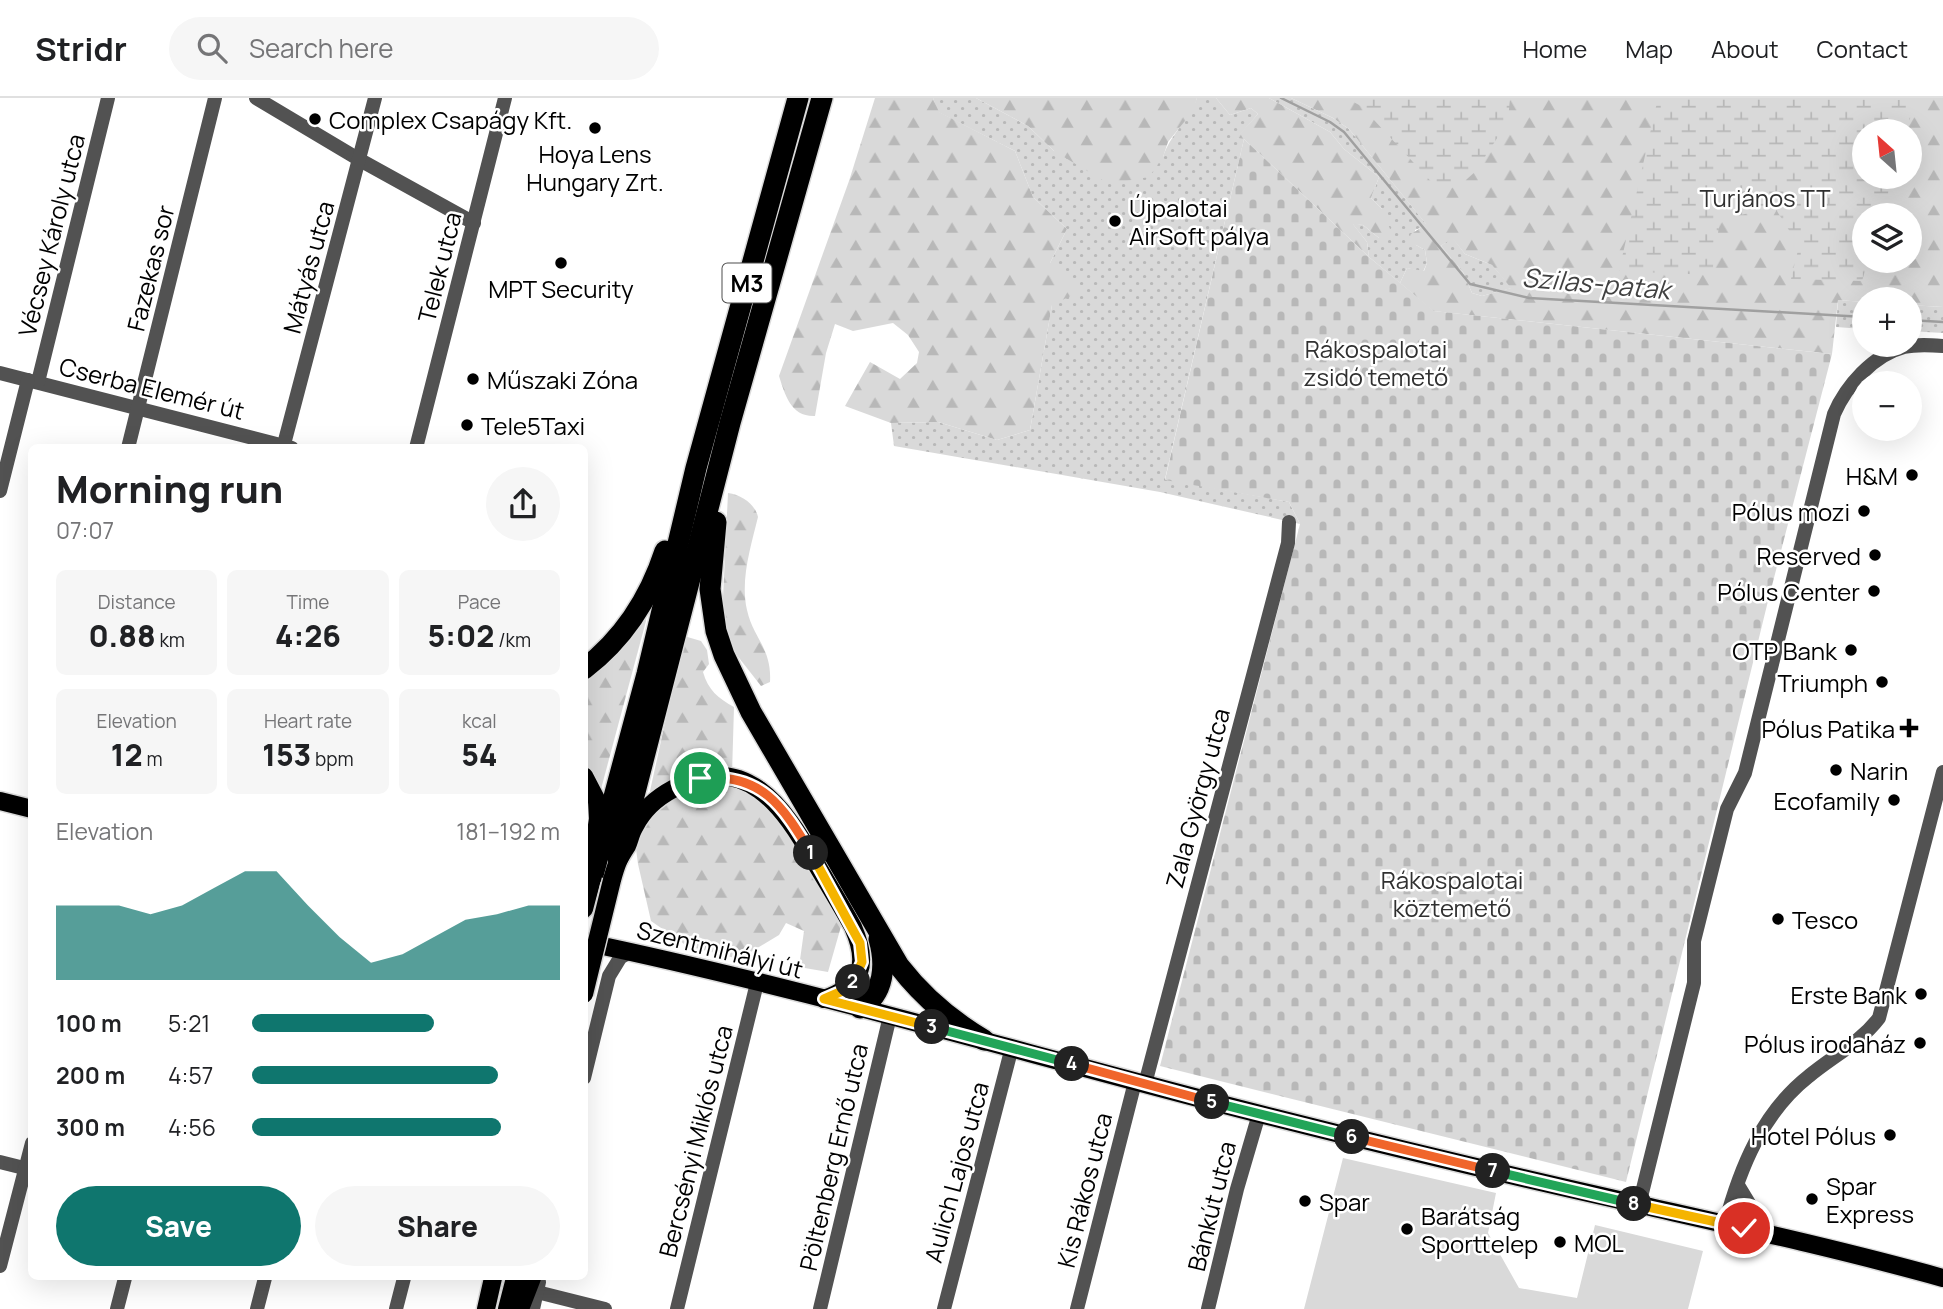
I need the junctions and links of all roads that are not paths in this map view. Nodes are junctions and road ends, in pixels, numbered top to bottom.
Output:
1 (108, 98) edge
2 (215, 98) edge
3 (256, 98) edge
4 (375, 98) edge
5 (505, 98) edge
6 (798, 98) edge
7 (822, 98) edge
8 (360, 160) junction
9 (474, 223) junction
10 (1943, 346) edge
11 (0, 373) edge
12 (33, 381) junction
13 (138, 409) junction
14 (730, 422) junction
15 (129, 444) edge
16 (275, 444) edge
17 (288, 444) edge
18 (417, 444) edge
19 (696, 468) junction
20 (0, 491) edge
21 (1289, 522) dead end
22 (588, 665) edge
23 (1943, 772) edge
24 (588, 784) edge
25 (0, 801) edge
26 (28, 808) edge
27 (618, 858) junction
28 (603, 878) junction
29 (588, 902) edge
30 (874, 923) junction
31 (588, 943) edge
32 (629, 952) junction
33 (588, 970) edge
34 (757, 983) junction
35 (824, 999) junction
36 (860, 1008) junction
37 (890, 1016) junction
38 (984, 1040) junction
39 (1012, 1047) junction
40 (588, 1062) edge
41 (1140, 1083) junction
42 (1259, 1114) junction
43 (0, 1162) edge
44 (28, 1169) edge
45 (1738, 1185) junction
46 (1639, 1205) junction
47 (1725, 1224) junction
48 (1767, 1233) junction
49 (0, 1266) edge
50 (1943, 1278) edge
51 (124, 1280) edge
52 (264, 1280) edge
53 (403, 1280) edge
54 (481, 1280) edge
55 (493, 1280) edge
56 (514, 1280) edge
57 (536, 1282) edge
58 (117, 1309) edge
59 (257, 1309) edge
60 (396, 1309) edge
61 (476, 1309) edge
62 (486, 1309) edge
63 (507, 1309) edge
64 (520, 1309) edge
65 (533, 1309) edge
66 (605, 1309) edge
67 (677, 1309) edge
68 (820, 1309) edge
69 (944, 1309) edge
70 (1077, 1309) edge
71 (1208, 1309) edge

1 - 12 street, Vécsey Károly utca
2 - 13 street, Fazekas sor
3 - 8 street
4 - 8 street, Mátyás utca
5 - 9 street, Telek utca
6 - 19 highway, M3
7 - 14 highway, M3
8 - 9 street
8 - 17 street, Mátyás utca
9 - 18 street, Telek utca
10 - 46 street
11 - 12 street, Cserba Elemér út
12 - 13 street, Cserba Elemér út
12 - 20 street, Vécsey Károly utca
13 - 15 street, Fazekas sor
13 - 16 street, Cserba Elemér út
14 - 27 highway, M3
14 - 30 highway
19 - 22 highway
19 - 28 highway, M3
21 - 41 street, Zala György utca
23 - 45 street
24 - 28 main road
25 - 26 main road
27 - 28 main road, M3
27 - 35 main road
28 - 29 main road, M3
28 - 33 main road, M3, bridge
30 - 36 highway
30 - 38 highway
31 - 32 main road, Szentmihályi út
32 - 34 main road, Szentmihályi út
32 - 40 street
34 - 35 main road, Szentmihályi út
34 - 67 street, Bercsényi Miklós utca
35 - 36 main road, Szentmihályi út
36 - 37 main road, Szentmihályi út
37 - 38 main road, Szentmihályi út
37 - 68 street, Pöltenberg Ernő utca
38 - 39 main road, Szentmihályi út
39 - 41 main road, Szentmihályi út
39 - 69 street, Aulich Lajos utca
41 - 42 main road, Szentmihályi út
41 - 70 street, Kis Rákos utca
42 - 46 main road, Szentmihályi út
42 - 71 street, Bánkút utca
43 - 44 street
44 - 49 street
45 - 47 street
45 - 48 street
46 - 47 main road, Szentmihályi út
47 - 48 main road, Szentmihályi út
48 - 50 main road, Szentmihályi út
51 - 58 street
52 - 59 street
53 - 60 street
54 - 61 main road
55 - 62 main road
56 - 63 main road
57 - 64 main road
57 - 65 street
57 - 66 street

